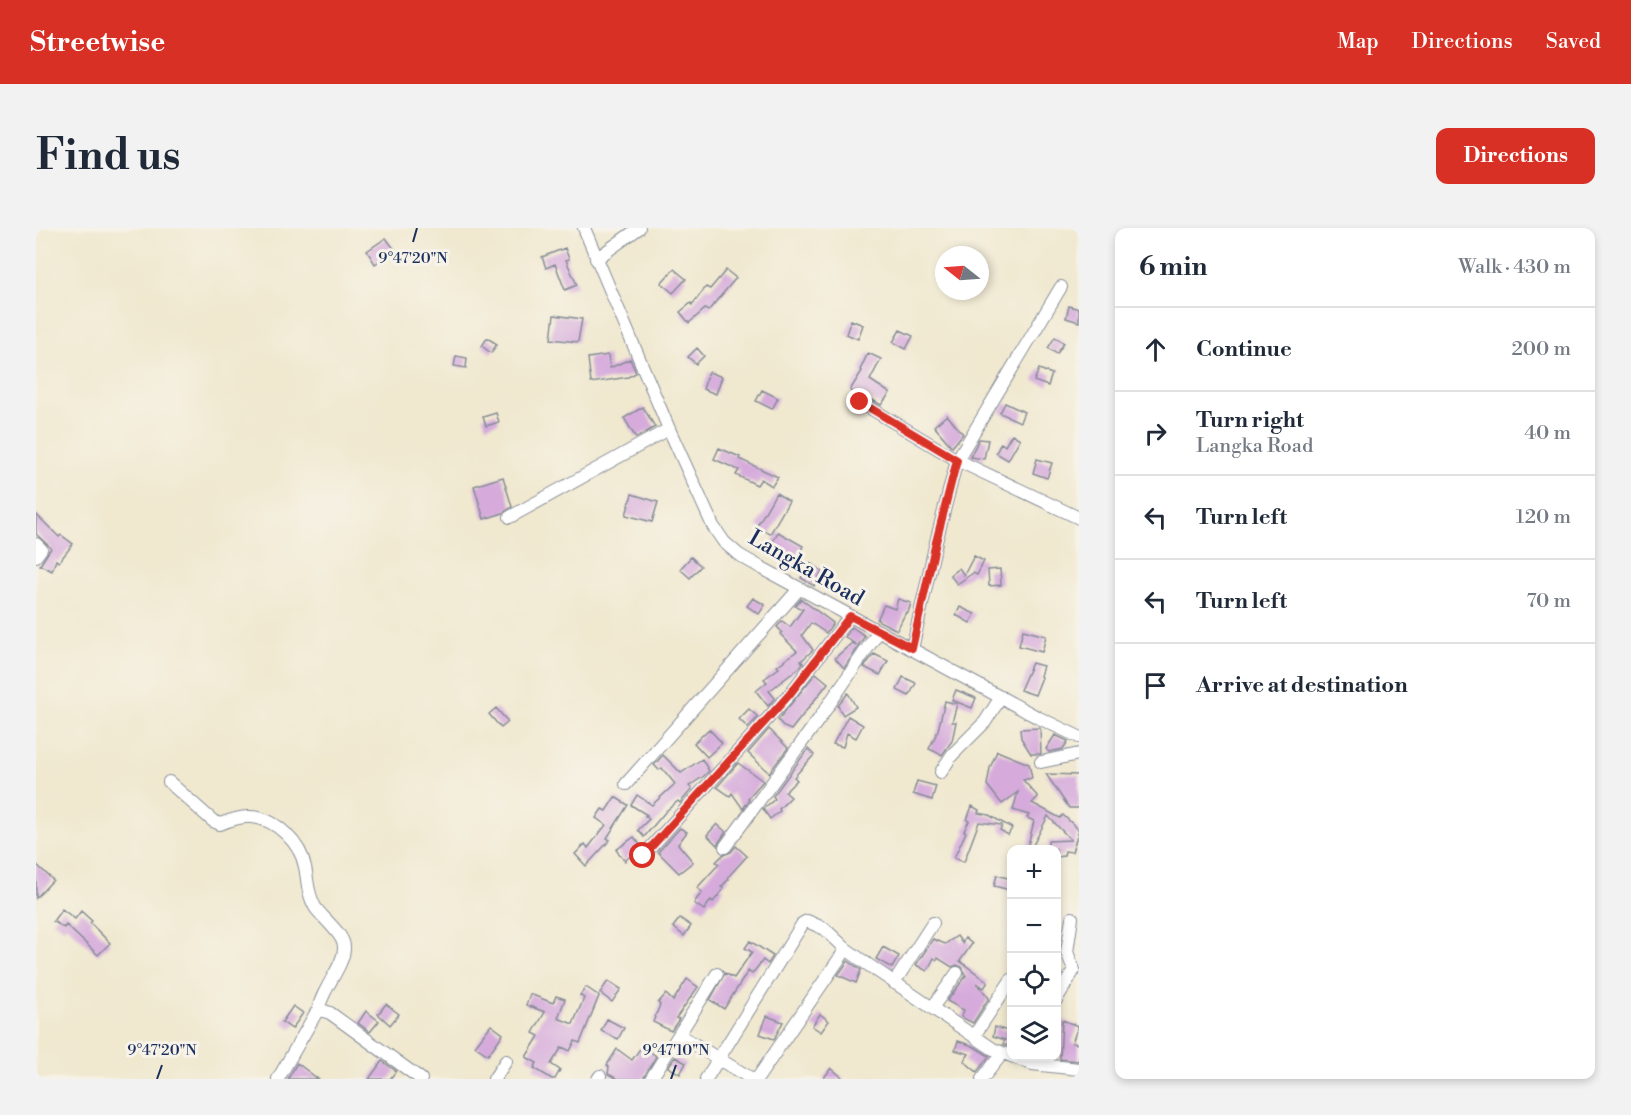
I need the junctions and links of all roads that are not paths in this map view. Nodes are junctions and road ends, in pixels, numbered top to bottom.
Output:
1 (584, 228) edge
2 (639, 228) edge
3 (596, 258) junction
4 (1061, 287) dead end
5 (860, 402) dead end
6 (669, 429) junction
7 (957, 460) junction
8 (510, 517) dead end
9 (1079, 518) edge
10 (36, 544) edge
11 (36, 556) edge
12 (800, 589) junction
13 (850, 616) junction
14 (879, 631) junction
15 (912, 648) junction
16 (1001, 697) junction
17 (1079, 737) edge
18 (1079, 754) edge
19 (1041, 762) dead end
20 (941, 772) dead end
21 (169, 782) dead end
22 (626, 784) dead end
23 (725, 847) dead end
24 (643, 856) dead end
25 (1072, 918) dead end
26 (933, 923) dead end
27 (846, 949) junction
28 (1076, 971) edge
29 (957, 972) dead end
30 (717, 974) dead end
31 (894, 983) junction
32 (1007, 986) edge
33 (1061, 993) edge
34 (932, 1008) junction
35 (318, 1011) junction
36 (679, 1035) junction
37 (974, 1036) junction
38 (1002, 1054) junction
39 (1007, 1055) edge
40 (718, 1060) junction
41 (506, 1061) dead end
42 (1028, 1061) edge
43 (1079, 1070) edge
44 (278, 1079) edge
45 (421, 1079) edge
46 (494, 1079) edge
47 (651, 1079) edge
48 (706, 1079) edge
49 (752, 1079) edge
50 (757, 1079) edge
51 (982, 1079) edge

1 - 3 street, Langka Road
2 - 3 street
3 - 6 street, Langka Road
4 - 7 street
5 - 7 street
6 - 8 street
6 - 12 street, Langka Road
7 - 9 street
7 - 15 street
10 - 11 street
12 - 13 street, Langka Road
12 - 22 street
13 - 14 street, Langka Road
13 - 24 street
14 - 15 street, Langka Road
14 - 23 street
15 - 16 street, Langka Road
16 - 17 street, Langka Road
16 - 20 street
18 - 19 street
21 - 35 street
25 - 28 street
26 - 31 street
27 - 31 street
27 - 40 street
27 - 50 street
28 - 33 street
29 - 34 street
30 - 36 street
31 - 34 street
32 - 37 street
34 - 37 street
35 - 44 street
35 - 45 street
36 - 40 street
36 - 47 street
37 - 38 street
38 - 39 street
38 - 51 street
40 - 48 street
40 - 49 street
41 - 46 street
42 - 43 street

